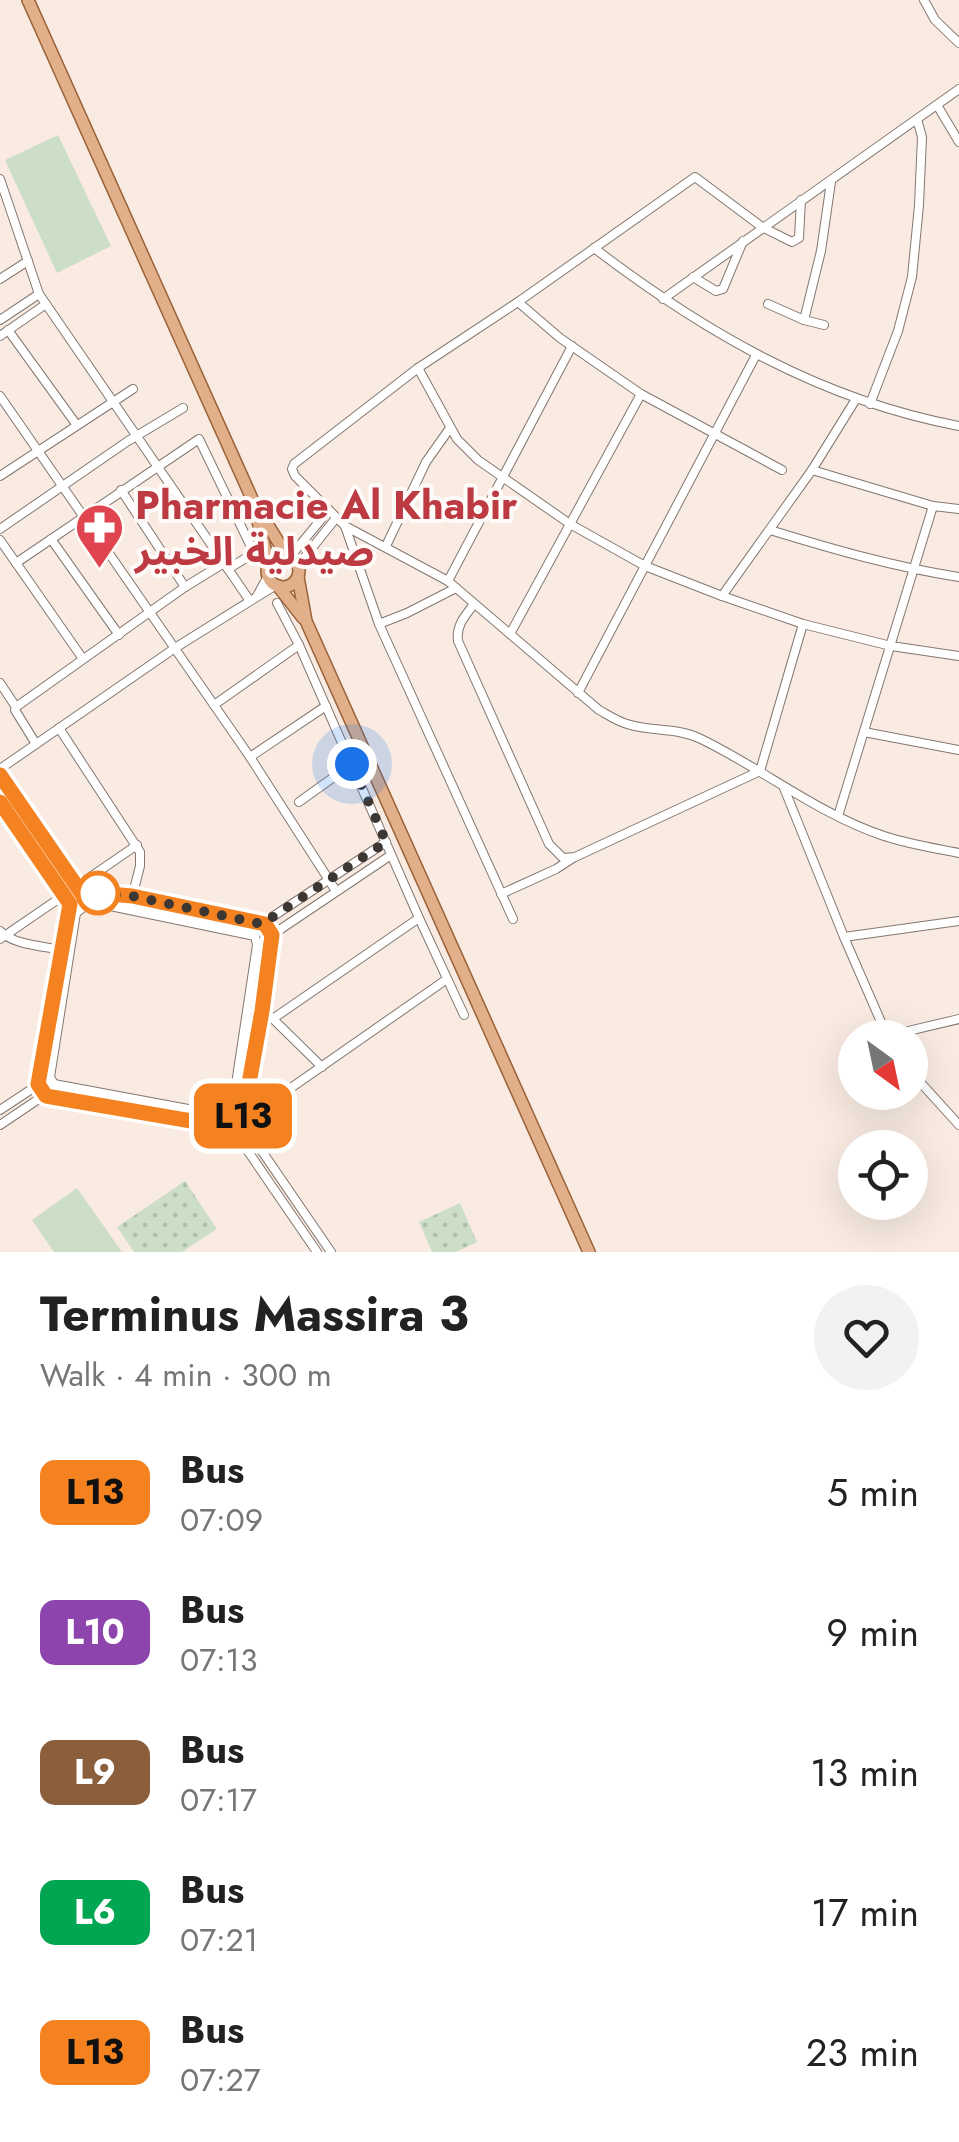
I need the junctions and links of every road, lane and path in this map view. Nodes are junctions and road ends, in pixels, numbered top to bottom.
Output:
1 (28, 0) edge
2 (924, 0) edge
3 (959, 43) edge
4 (959, 89) edge
5 (937, 105) junction
6 (917, 118) junction
7 (959, 142) edge
8 (0, 178) edge
9 (831, 181) junction
10 (2, 193) edge
11 (801, 200) junction
12 (762, 227) junction
13 (743, 241) junction
14 (594, 248) junction
15 (28, 261) junction
16 (693, 277) junction
17 (0, 279) edge
18 (39, 294) junction
19 (663, 299) junction
20 (518, 302) junction
21 (46, 304) junction
22 (768, 304) dead end
23 (0, 320) edge
24 (804, 320) junction
25 (824, 325) dead end
26 (4, 333) edge
27 (572, 346) junction
28 (756, 355) junction
29 (418, 368) junction
30 (133, 388) dead end
31 (640, 394) junction
32 (0, 396) edge
33 (856, 399) junction
34 (113, 402) junction
35 (870, 404) junction
36 (183, 408) dead end
37 (76, 424) junction
38 (959, 426) edge
39 (450, 428) junction
40 (714, 434) junction
41 (137, 435) junction
42 (37, 450) junction
43 (158, 465) junction
44 (782, 470) dead end
45 (812, 470) junction
46 (1, 473) edge
47 (503, 478) junction
48 (62, 487) junction
49 (121, 490) junction
50 (253, 502) junction
51 (932, 506) junction
52 (959, 509) edge
53 (328, 511) junction
54 (85, 516) junction
55 (336, 518) junction
56 (570, 524) junction
57 (345, 526) junction
58 (0, 529) edge
59 (770, 530) junction
60 (51, 538) junction
61 (0, 540) edge
62 (386, 546) junction
63 (289, 556) junction
64 (16, 563) junction
65 (226, 566) junction
66 (645, 566) junction
67 (912, 570) junction
68 (299, 574) junction
69 (273, 578) junction
70 (959, 578) edge
71 (452, 585) junction
72 (185, 587) junction
73 (722, 596) junction
74 (253, 599) junction
75 (277, 603) dead end
76 (474, 604) junction
77 (150, 612) junction
78 (306, 621) junction
79 (379, 624) junction
80 (803, 624) junction
81 (510, 634) junction
82 (119, 635) junction
83 (299, 645) junction
84 (891, 646) junction
85 (175, 648) junction
86 (959, 656) edge
87 (82, 659) junction
88 (0, 684) edge
89 (578, 693) junction
90 (214, 706) junction
91 (326, 706) junction
92 (16, 707) junction
93 (59, 728) junction
94 (864, 732) junction
95 (36, 744) junction
96 (959, 750) edge
97 (250, 757) junction
98 (352, 764) junction
99 (760, 771) junction
100 (0, 772) edge
101 (784, 788) junction
102 (0, 802) edge
103 (299, 802) dead end
104 (838, 816) junction
105 (386, 842) junction
106 (137, 845) junction
107 (959, 853) edge
108 (391, 855) junction
109 (575, 858) junction
110 (329, 880) junction
111 (80, 890) junction
112 (336, 892) junction
113 (501, 894) junction
114 (132, 896) junction
115 (67, 900) junction
116 (89, 904) junction
117 (129, 909) junction
118 (76, 913) junction
119 (419, 918) junction
120 (513, 919) dead end
121 (959, 922) edge
122 (262, 924) junction
123 (246, 934) junction
124 (272, 935) junction
125 (1, 936) edge
126 (844, 936) junction
127 (257, 945) junction
128 (66, 951) junction
129 (447, 978) junction
130 (262, 1011) junction
131 (464, 1015) dead end
132 (274, 1018) junction
133 (959, 1019) edge
134 (881, 1020) edge
135 (928, 1027) edge
136 (322, 1067) junction
137 (52, 1080) junction
138 (38, 1084) junction
139 (928, 1091) edge
140 (46, 1096) junction
141 (0, 1110) edge
142 (231, 1117) junction
143 (242, 1122) junction
144 (0, 1125) edge
145 (959, 1125) edge
146 (232, 1128) junction
147 (317, 1252) edge
148 (330, 1252) edge
149 (589, 1252) edge

1 - 50 main road
2 - 3 street
4 - 5 street
5 - 6 street
5 - 7 street
6 - 9 street
6 - 35 street
8 - 10 street
9 - 11 street
9 - 24 street
10 - 15 street
11 - 12 street
11 - 12 street
12 - 13 street
12 - 14 street
13 - 16 street
13 - 16 street
14 - 19 street
14 - 20 street
15 - 17 street
15 - 18 street
16 - 19 street
18 - 21 street
18 - 23 street
19 - 28 street
20 - 27 street
20 - 29 street
21 - 26 street
21 - 34 street
22 - 24 street
24 - 25 street
26 - 37 street
27 - 31 street
27 - 47 street
28 - 33 street
28 - 40 street
29 - 39 street
29 - 53 street
30 - 34 street
31 - 40 street
31 - 56 street
32 - 42 street
33 - 35 street
33 - 45 street
34 - 37 street
34 - 41 street
35 - 38 street
36 - 41 street
37 - 42 street
39 - 47 street
39 - 62 street
40 - 44 street
40 - 66 street
41 - 43 street
41 - 48 street
42 - 46 street
42 - 48 street
43 - 49 street
43 - 65 street
43 - 65 street
45 - 51 street
45 - 59 street
47 - 56 street
47 - 71 street
48 - 54 street
48 - 58 street
49 - 54 street
49 - 72 street
50 - 63 main road
50 - 69 main road
51 - 52 street
51 - 67 street
53 - 55 street
53 - 63 street
54 - 60 street
54 - 77 street
55 - 57 street
55 - 68 street
56 - 66 street
56 - 81 street
57 - 62 street
57 - 79 street
59 - 67 street
59 - 73 street
60 - 64 street
60 - 82 street
61 - 64 street
62 - 71 street
63 - 68 main road
63 - 69 main road
64 - 87 street
65 - 72 street
65 - 74 street
66 - 73 street
66 - 89 street
67 - 70 street
67 - 84 street
68 - 69 main road
68 - 78 main road
69 - 74 street
69 - 78 main road
71 - 76 street
71 - 79 street
72 - 77 street
73 - 80 street
74 - 85 street
75 - 83 street
76 - 81 street
76 - 109 street
77 - 82 street
77 - 85 street
78 - 149 main road
79 - 113 street
80 - 84 street
80 - 99 street
81 - 89 street
82 - 87 street
83 - 90 street
83 - 91 street
84 - 86 street
84 - 94 street
85 - 90 street
85 - 93 street
87 - 92 street
88 - 92 street
89 - 99 street
90 - 97 street
91 - 97 street
91 - 98 street
92 - 95 street
93 - 95 street
93 - 106 street
94 - 96 street
94 - 104 street
95 - 100 street
97 - 110 street
98 - 103 street
98 - 105 street
99 - 101 street
99 - 109 street
100 - 111 street
101 - 104 street
101 - 126 street
102 - 115 street
104 - 107 street
105 - 108 street
105 - 110 street
106 - 111 street
106 - 114 street
108 - 112 street
108 - 119 street
109 - 113 street
110 - 112 street
110 - 122 street
111 - 114 street
111 - 115 street
111 - 116 street
112 - 124 street
113 - 120 street
114 - 117 street
114 - 122 street
115 - 118 street
115 - 125 street
115 - 128 street
116 - 117 street
116 - 118 street
117 - 123 street
118 - 128 street
119 - 129 street
119 - 132 street
121 - 126 street
122 - 123 street
122 - 124 street
123 - 127 street
124 - 127 street
124 - 130 street
125 - 128 street
126 - 134 street
127 - 142 street
128 - 137 street
128 - 138 street
129 - 131 street
129 - 136 street
130 - 132 street
130 - 143 street
132 - 136 street
133 - 135 street
136 - 143 street
137 - 138 street
137 - 140 street
137 - 142 street
138 - 140 street
138 - 141 street
139 - 145 street
140 - 144 street
140 - 146 street
142 - 143 street
142 - 146 street
143 - 146 street
143 - 148 street
146 - 147 street

